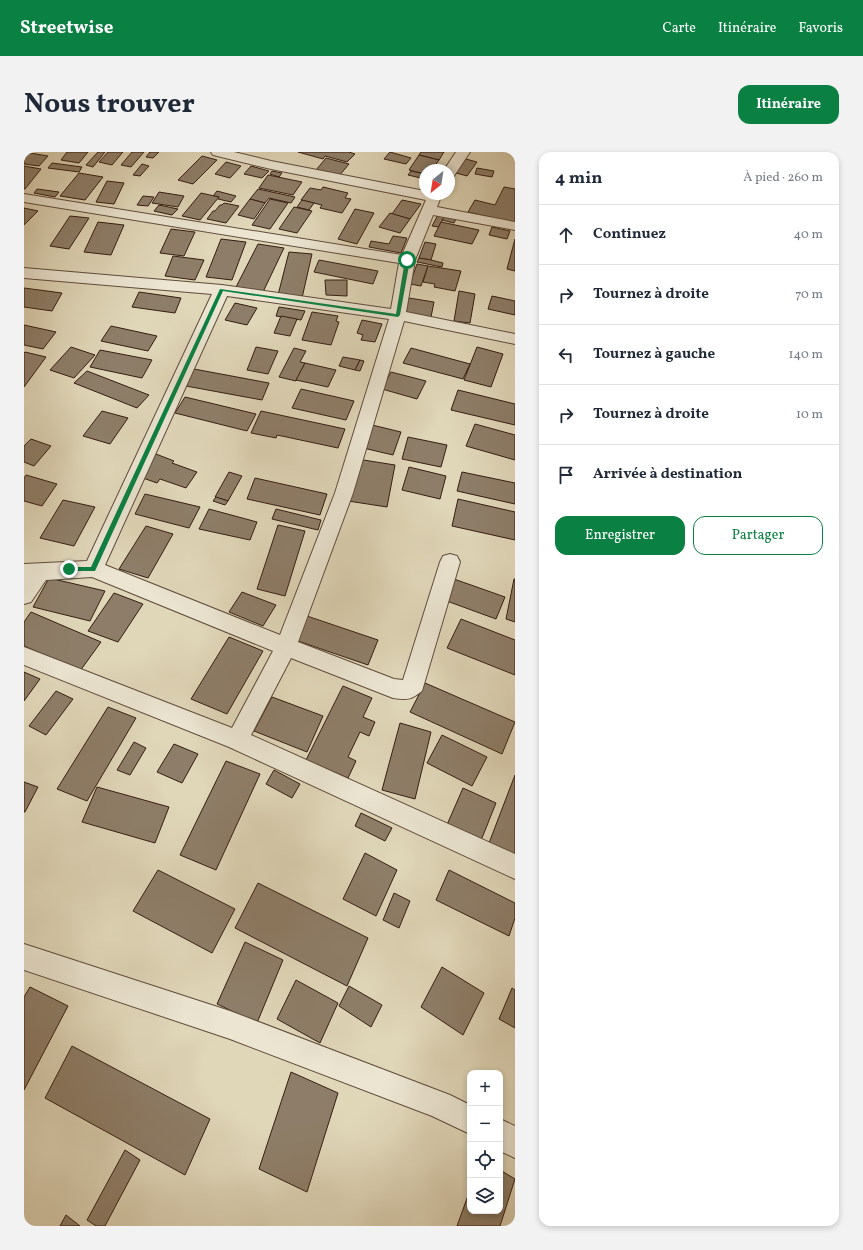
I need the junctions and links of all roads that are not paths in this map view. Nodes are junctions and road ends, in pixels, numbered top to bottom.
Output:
1 (218, 152) edge
2 (462, 152) edge
3 (455, 164) edge
4 (24, 198) edge
5 (432, 201) edge
6 (515, 226) edge
7 (407, 260) junction
8 (24, 272) edge
9 (222, 290) junction
10 (398, 315) junction
11 (515, 339) edge
12 (450, 562) dead end
13 (93, 570) junction
14 (32, 572) edge
15 (24, 596) edge
16 (286, 647) junction
17 (24, 656) edge
18 (237, 740) junction
19 (515, 867) edge
20 (24, 957) edge
21 (467, 1119) edge
22 (503, 1136) edge
23 (515, 1142) edge

1 - 5 street
2 - 3 street
4 - 7 street
5 - 6 street
5 - 7 street
7 - 10 street
8 - 9 street
9 - 10 street
9 - 13 street
10 - 11 street
10 - 16 street
12 - 16 street
13 - 14 street
13 - 16 street
14 - 15 street
16 - 18 street
17 - 18 street
18 - 19 street
20 - 21 street
22 - 23 street

